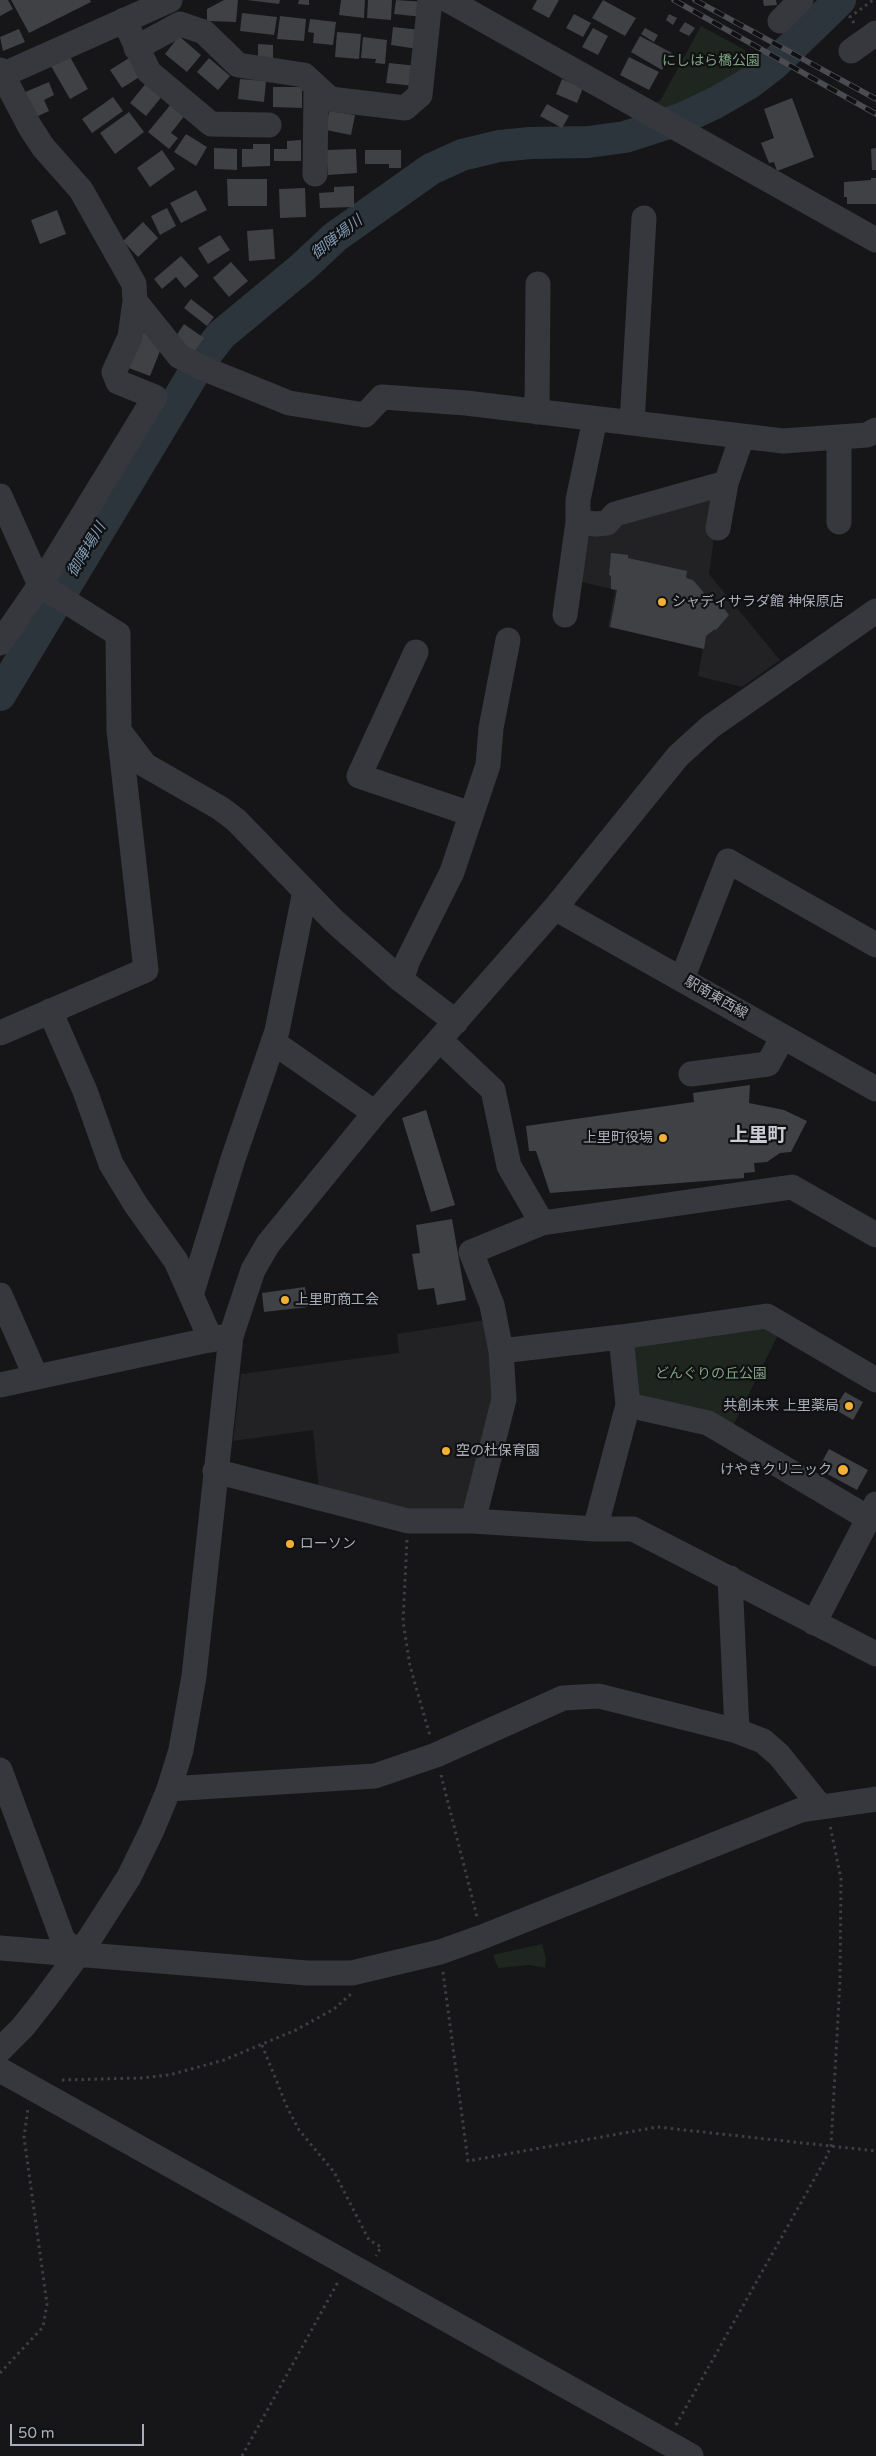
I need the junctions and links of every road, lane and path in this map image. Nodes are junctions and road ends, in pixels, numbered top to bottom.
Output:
1 (170, 0) edge
2 (430, 0) edge
3 (448, 0) edge
4 (802, 0) edge
5 (873, 0) edge
6 (857, 12) dead end
7 (124, 20) junction
8 (780, 21) dead end
9 (876, 33) edge
10 (136, 48) junction
11 (851, 51) dead end
12 (1, 73) edge
13 (316, 87) junction
14 (269, 125) dead end
15 (315, 174) dead end
16 (644, 218) dead end
17 (876, 240) edge
18 (538, 284) dead end
19 (134, 301) junction
20 (537, 412) junction
21 (595, 419) junction
22 (632, 423) junction
23 (876, 430) edge
24 (742, 437) junction
25 (839, 438) junction
26 (726, 483) junction
27 (0, 496) edge
28 (578, 522) junction
29 (839, 522) dead end
30 (718, 528) dead end
31 (42, 587) junction
32 (876, 611) edge
33 (565, 615) dead end
34 (508, 640) dead end
35 (0, 643) edge
36 (416, 652) dead end
37 (119, 730) junction
38 (472, 814) junction
39 (305, 891) junction
40 (555, 908) junction
41 (876, 945) edge
42 (682, 979) junction
43 (401, 980) junction
44 (50, 1011) junction
45 (448, 1031) junction
46 (0, 1033) edge
47 (783, 1036) junction
48 (273, 1042) junction
49 (691, 1074) dead end
50 (876, 1089) edge
51 (375, 1113) junction
52 (542, 1223) junction
53 (876, 1235) edge
54 (0, 1295) edge
55 (191, 1295) junction
56 (221, 1338) junction
57 (621, 1338) junction
58 (501, 1351) junction
59 (36, 1377) junction
60 (876, 1380) edge
61 (0, 1385) edge
62 (628, 1405) junction
63 (215, 1471) junction
64 (872, 1511) edge
65 (408, 1521) junction
66 (473, 1521) junction
67 (595, 1529) junction
68 (730, 1578) junction
69 (814, 1623) junction
70 (876, 1654) edge
71 (737, 1731) junction
72 (436, 1755) junction
73 (0, 1770) edge
74 (169, 1790) junction
75 (876, 1799) edge
76 (820, 1806) junction
77 (482, 1937) junction
78 (0, 1948) edge
79 (440, 1952) junction
80 (79, 1954) junction
81 (372, 1968) junction
82 (262, 2045) junction
83 (0, 2050) edge
84 (0, 2070) edge
85 (31, 2086) junction
86 (831, 2146) junction
87 (876, 2151) edge
88 (358, 2269) junction
89 (0, 2373) edge
90 (666, 2442) junction
91 (242, 2456) edge
92 (691, 2456) edge

1 - 7 street
2 - 13 street
3 - 17 street
4 - 8 street
5 - 6 path
7 - 10 street
7 - 12 street
9 - 11 street
10 - 13 street
10 - 14 street
12 - 19 street
13 - 15 street
16 - 22 street
18 - 20 street
19 - 20 street
19 - 31 street
20 - 21 street
21 - 22 street
21 - 28 street
22 - 24 street
23 - 25 street
24 - 25 street
24 - 26 street
25 - 29 street
26 - 28 street
26 - 30 street
27 - 31 street
28 - 33 street
31 - 35 street
31 - 37 street
32 - 40 street
34 - 38 street
36 - 38 street
37 - 39 street
37 - 44 street
38 - 43 street
39 - 43 street
39 - 48 street
40 - 42 street, 駅南東西線
40 - 45 street
41 - 42 street
42 - 47 street, 駅南東西線
43 - 45 street
44 - 46 street
44 - 55 street
45 - 51 street
45 - 52 street
47 - 49 street
47 - 50 street, 駅南東西線
48 - 51 street
48 - 55 street
51 - 56 street
52 - 53 street
52 - 58 street
54 - 59 street
55 - 56 street
56 - 59 street
56 - 63 street
57 - 58 street
57 - 60 street
57 - 62 street
58 - 66 street
59 - 61 street
62 - 64 street
62 - 67 street
63 - 65 street
63 - 74 street
64 - 69 street
65 - 66 street
65 - 72 path
66 - 67 street
67 - 68 street
68 - 69 street
68 - 71 street
69 - 70 street
71 - 72 street
71 - 76 street
72 - 74 street
72 - 77 path
73 - 80 street
74 - 80 street
75 - 76 street
76 - 77 street
76 - 86 path
77 - 79 street
78 - 80 street
79 - 81 street
79 - 86 path
80 - 81 street
80 - 83 street
81 - 82 path
82 - 85 path
82 - 88 path
84 - 85 street
85 - 88 street
85 - 89 path
86 - 87 path
86 - 90 path
88 - 90 street
88 - 91 path
90 - 92 street

